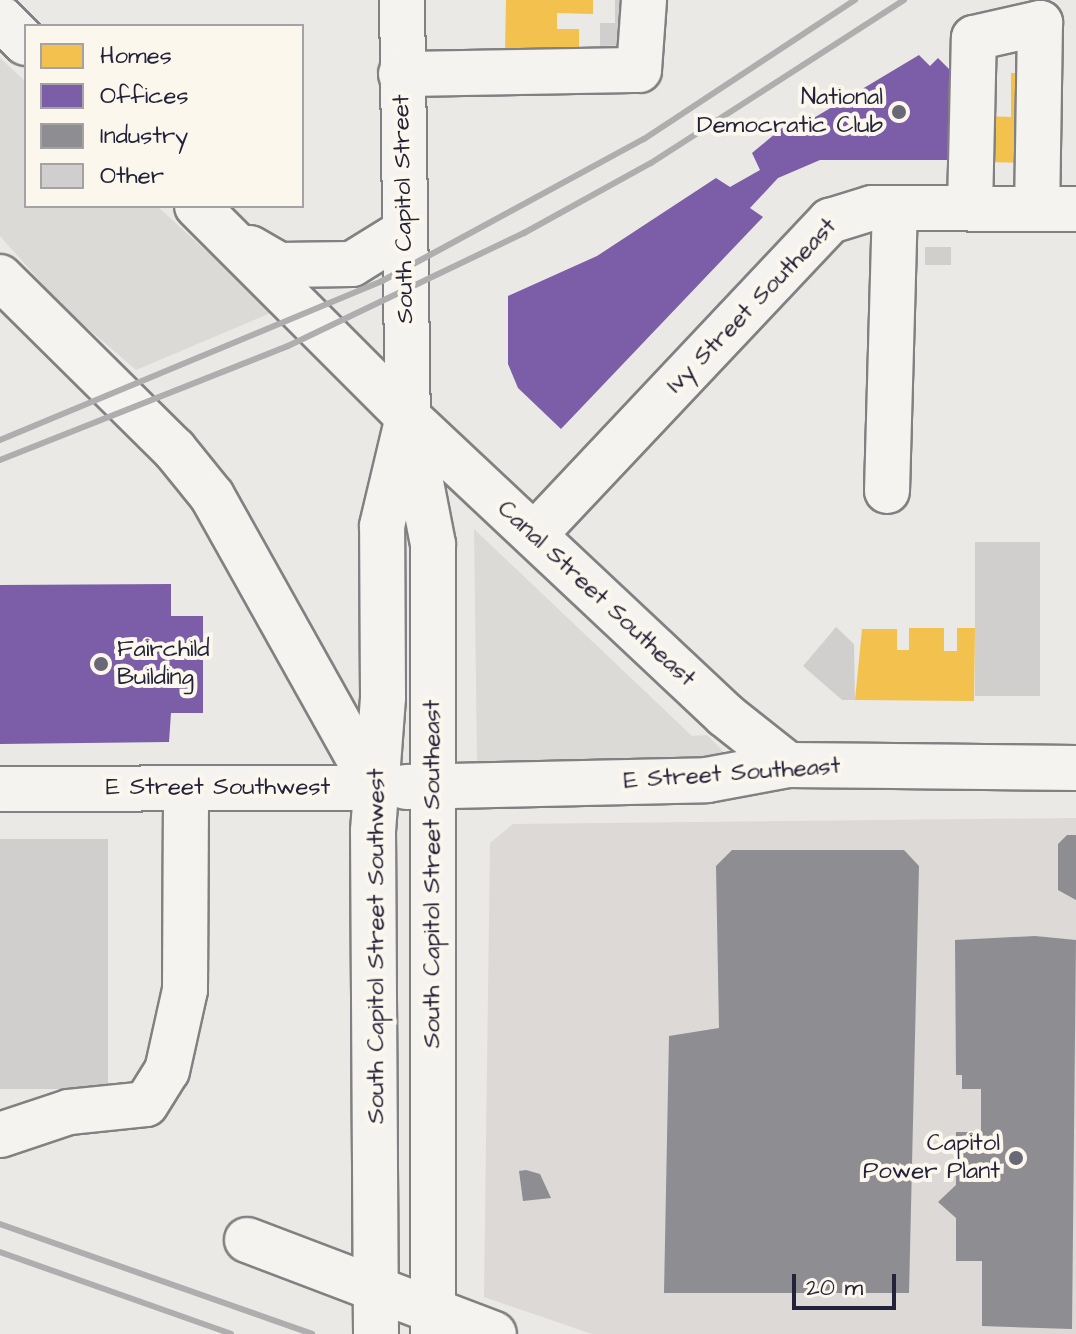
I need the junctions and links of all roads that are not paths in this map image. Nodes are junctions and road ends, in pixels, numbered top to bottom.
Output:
1 (402, 0) edge
2 (644, 0) edge
3 (0, 18) edge
4 (24, 41) edge
5 (401, 74) junction
6 (895, 208) junction
7 (970, 208) junction
8 (1057, 209) edge
9 (210, 219) edge
10 (402, 233) junction
11 (0, 277) edge
12 (408, 417) junction
13 (887, 491) dead end
14 (534, 535) junction
15 (788, 765) junction
16 (1076, 768) edge
17 (436, 786) junction
18 (186, 788) junction
19 (375, 788) junction
20 (0, 789) edge
21 (0, 1135) edge
22 (267, 1238) dead end
23 (376, 1313) edge
24 (433, 1323) edge
25 (494, 1334) edge

1 - 5 main road, South Capitol Street
2 - 5 main road
3 - 4 main road
5 - 10 main road, South Capitol Street
6 - 7 main road, Ivy Street Southeast
6 - 13 main road
6 - 14 main road, Ivy Street Southeast
7 - 8 main road, Ivy Street Southeast
7 - 8 main road
9 - 10 main road
9 - 12 main road, Canal Street Southeast
10 - 12 main road, South Capitol Street
11 - 19 main road
12 - 14 main road, Canal Street Southeast
12 - 17 main road, South Capitol Street Southeast
12 - 19 main road, South Capitol Street Southwest
14 - 15 main road, Canal Street Southeast
15 - 16 main road, E Street Southeast
15 - 17 main road, E Street Southeast
17 - 19 main road, E Street Southwest
17 - 24 main road, South Capitol Street Southeast
18 - 19 main road, E Street Southwest
18 - 20 main road, E Street Southwest
18 - 21 main road
19 - 23 main road, South Capitol Street Southwest
22 - 23 main road
23 - 24 main road
24 - 25 main road

